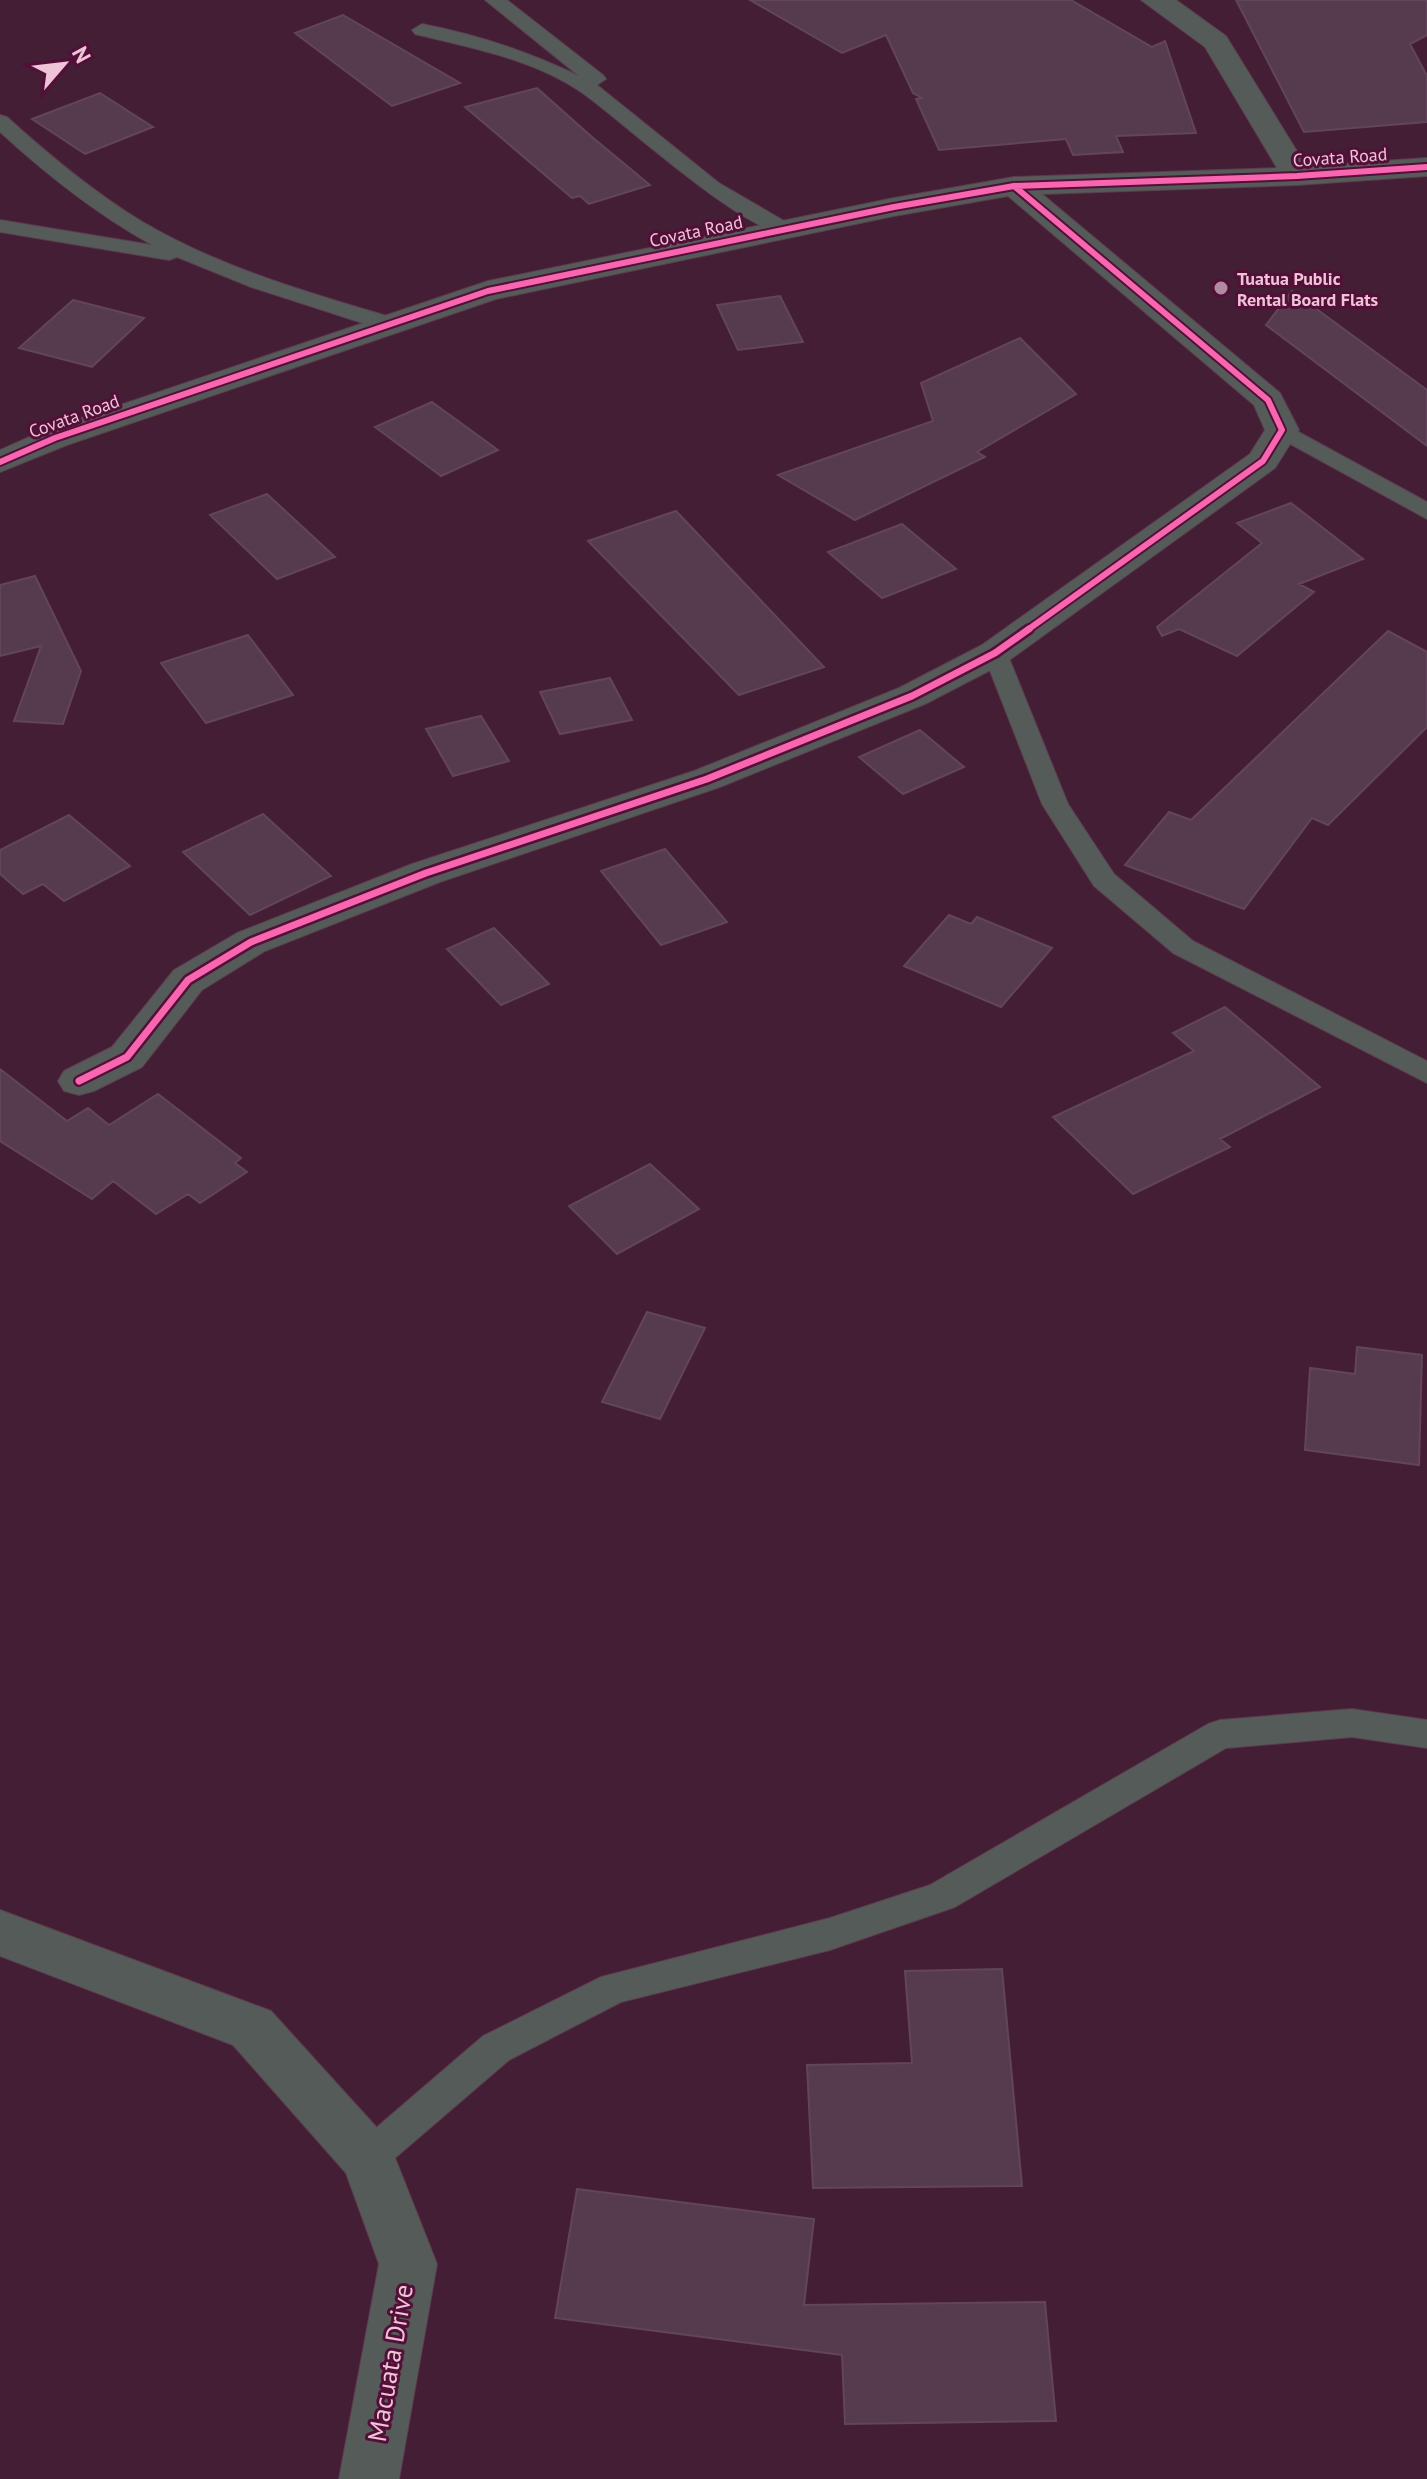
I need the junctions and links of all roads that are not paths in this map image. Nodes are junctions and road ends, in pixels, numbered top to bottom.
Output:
1 (495, 0) edge
2 (1155, 0) edge
3 (422, 30) dead end
4 (0, 121) edge
5 (1427, 167) edge
6 (1297, 176) junction
7 (1014, 186) junction
8 (712, 187) junction
9 (0, 226) edge
10 (784, 229) junction
11 (199, 259) junction
12 (389, 324) junction
13 (1282, 430) junction
14 (0, 462) edge
15 (1427, 512) edge
16 (995, 653) junction
17 (1427, 1073) edge
18 (79, 1081) dead end
19 (1427, 1734) edge
20 (0, 1933) edge
21 (368, 2158) junction
22 (369, 2479) edge

1 - 8 lane
2 - 6 street
3 - 8 lane
4 - 11 lane
5 - 6 street, Covata Road
6 - 7 street, Covata Road
7 - 10 street, Covata Road
7 - 13 street
8 - 10 lane
9 - 11 lane
10 - 12 street, Covata Road
11 - 12 lane
12 - 14 street, Covata Road
13 - 15 lane
13 - 16 street
16 - 17 lane
16 - 18 street
19 - 21 lane
20 - 21 street
21 - 22 street, Macuata Drive

